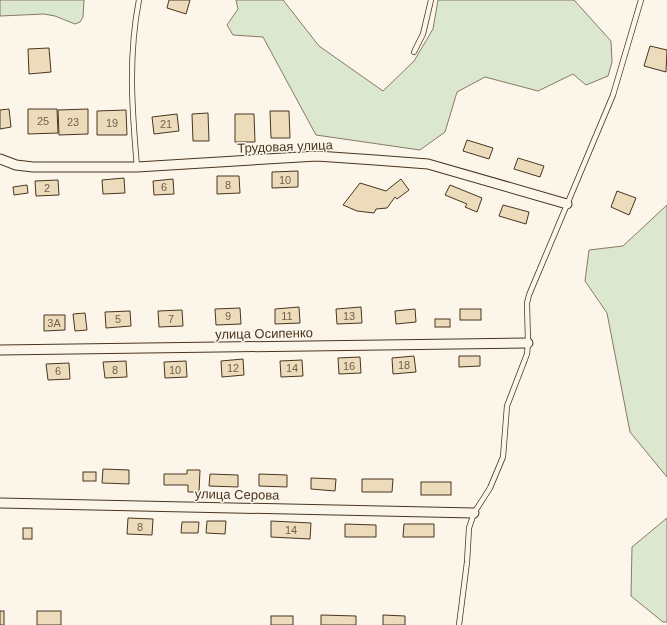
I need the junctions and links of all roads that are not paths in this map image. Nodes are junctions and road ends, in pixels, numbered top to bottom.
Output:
1 (139, 0) edge
2 (431, 0) edge
3 (641, 0) edge
4 (414, 52) dead end
5 (0, 159) edge
6 (137, 167) junction
7 (567, 204) junction
8 (528, 343) junction
9 (0, 350) edge
10 (0, 504) edge
11 (474, 513) junction
12 (459, 625) edge

1 - 6 lane
2 - 4 lane
3 - 7 lane
5 - 6 street, Трудовая улица
6 - 7 street, Трудовая улица
7 - 8 lane
8 - 9 street, улица Осипенко
8 - 11 lane
10 - 11 street, улица Серова
11 - 12 lane

